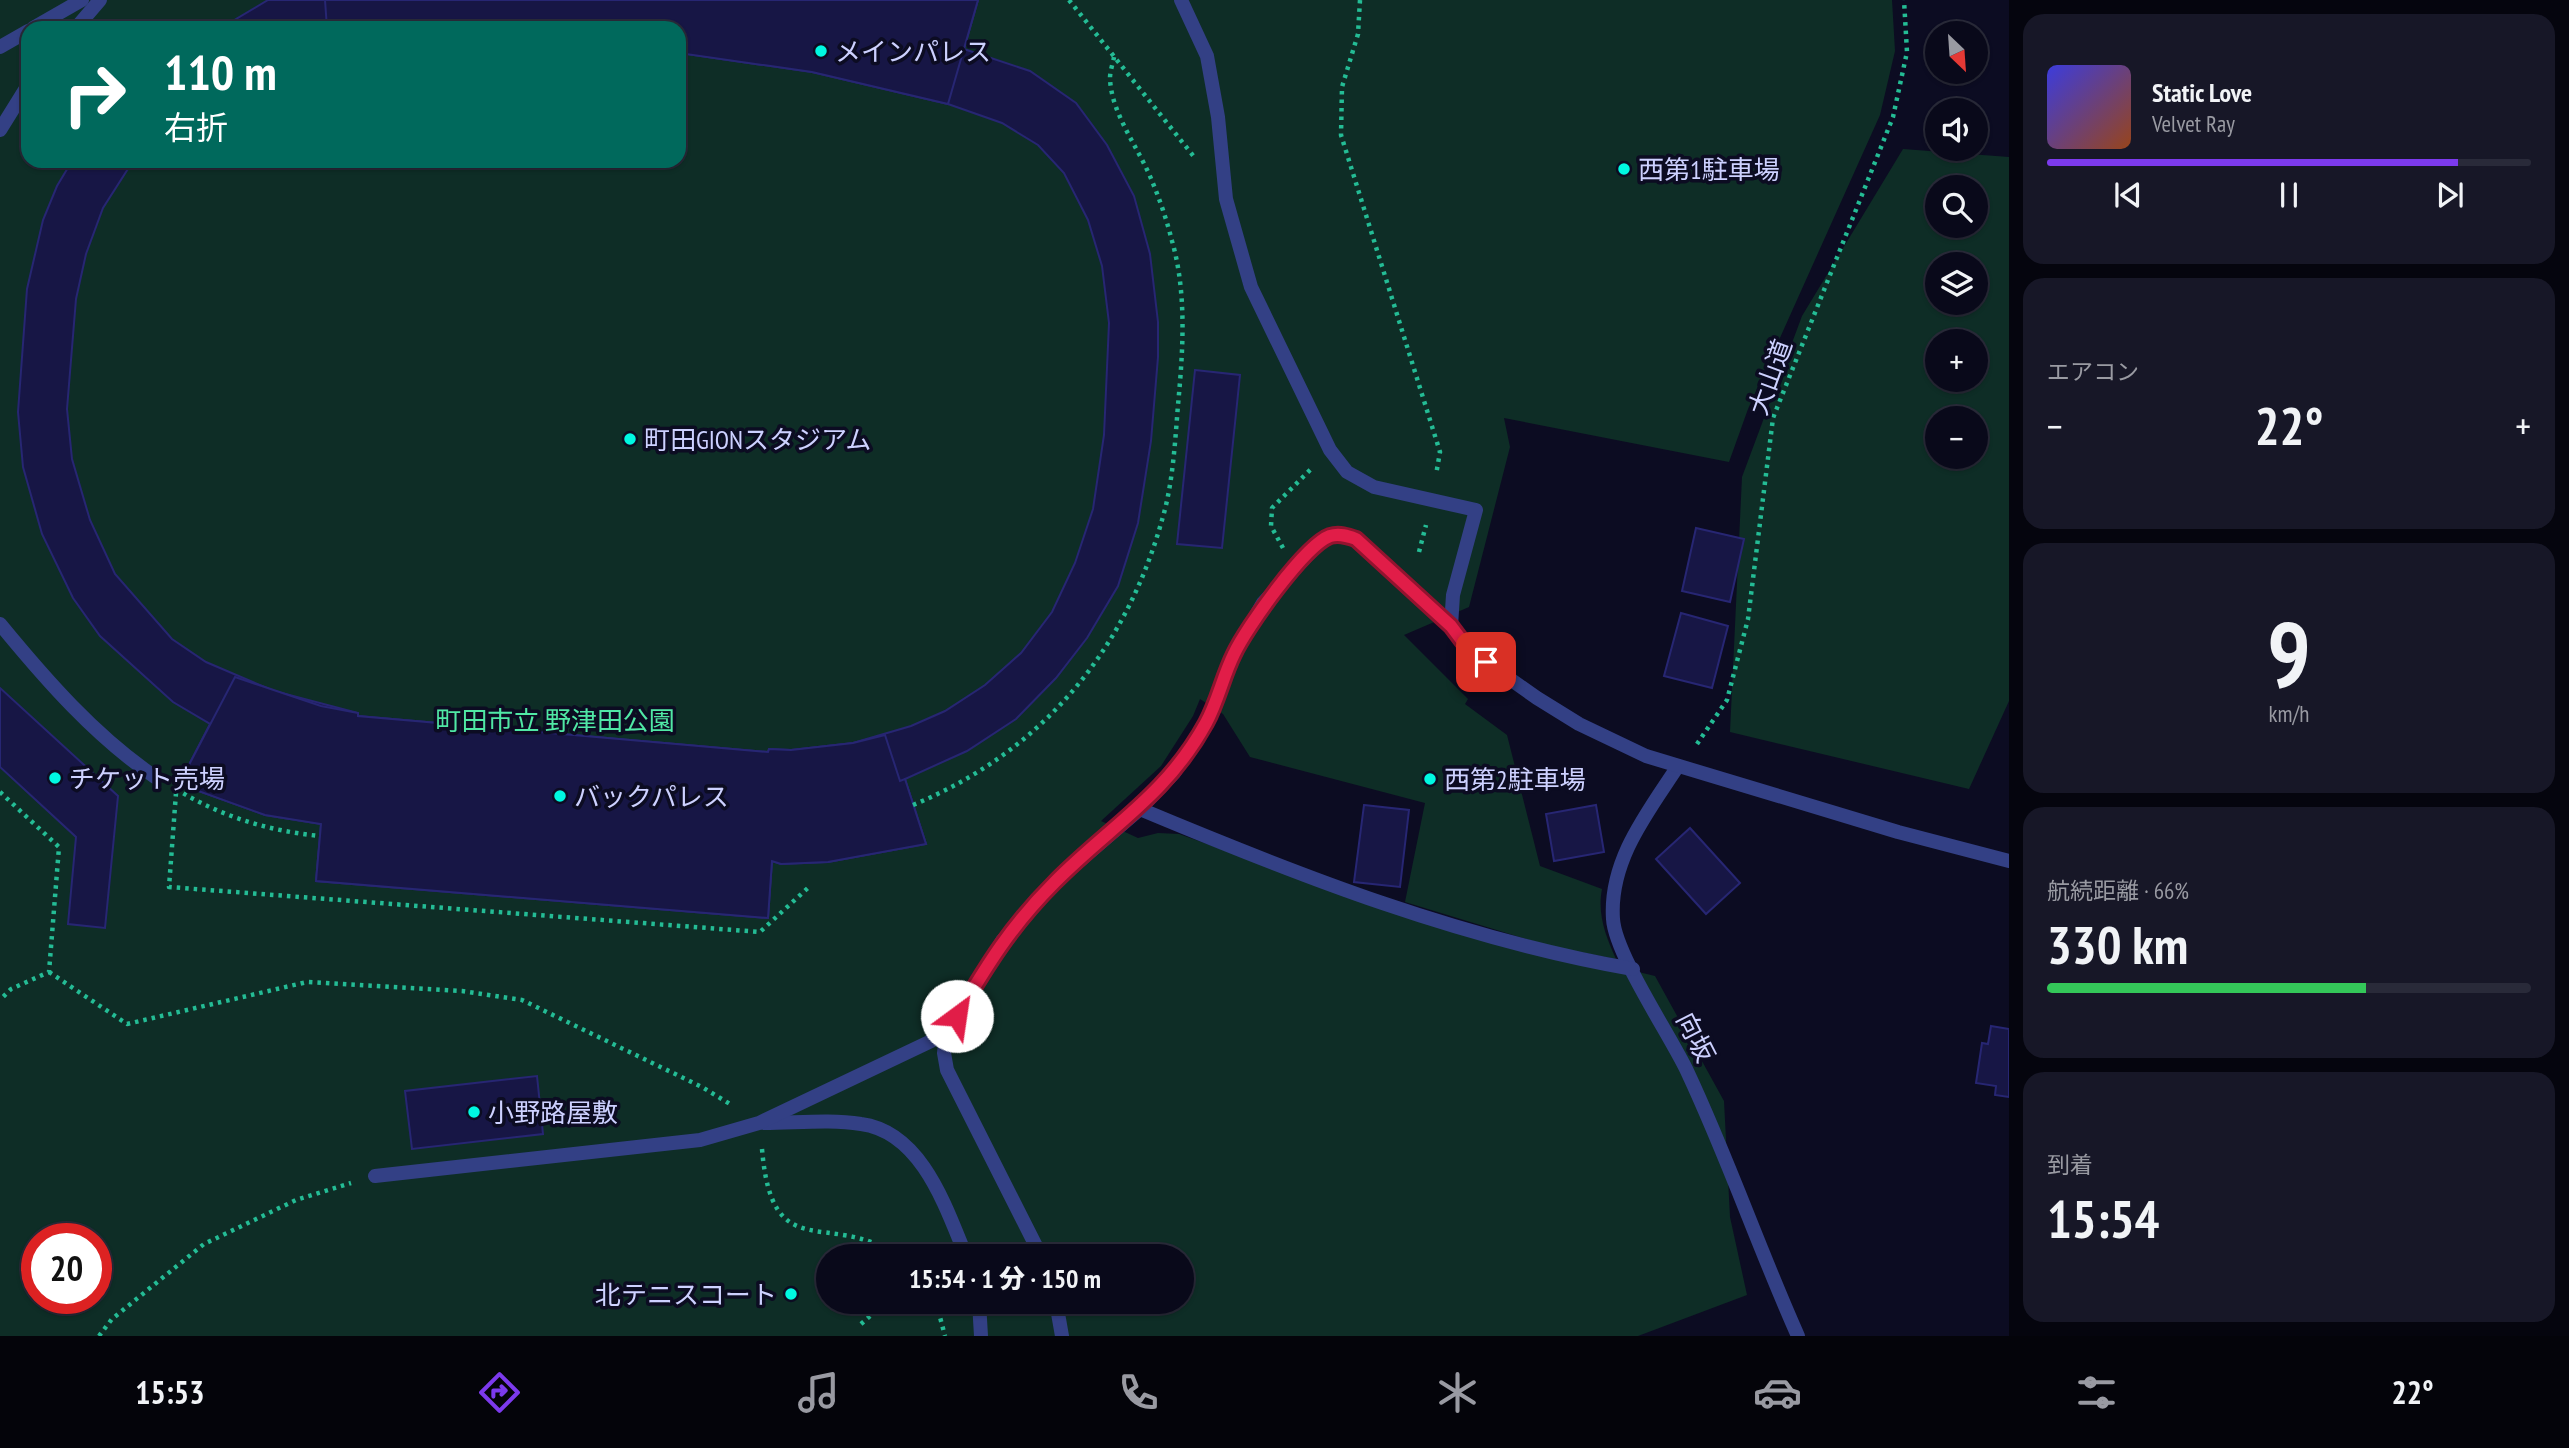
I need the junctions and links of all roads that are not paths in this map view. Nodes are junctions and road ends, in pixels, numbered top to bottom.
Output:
1 (82, 0) edge
2 (100, 0) edge
3 (1181, 0) edge
4 (45, 21) edge
5 (82, 21) edge
6 (21, 35) edge
7 (0, 47) edge
8 (21, 96) edge
9 (0, 130) edge
10 (0, 624) edge
11 (1451, 626) junction
12 (1678, 766) junction
13 (155, 777) road end
14 (1140, 809) junction
15 (2009, 861) edge
16 (1633, 969) junction
17 (946, 1034) junction
18 (759, 1123) junction
19 (375, 1176) road end
20 (960, 1244) edge
21 (1035, 1244) edge
22 (980, 1314) edge
23 (1058, 1314) edge
24 (981, 1336) edge
25 (1062, 1336) edge
26 (1798, 1336) edge

1 - 4 street
2 - 5 street
3 - 11 street
6 - 7 street
8 - 9 street
10 - 13 street
11 - 12 street
11 - 14 street
12 - 15 street
12 - 16 street, 向坂
14 - 16 street
14 - 17 street
16 - 26 street, 向坂
17 - 18 street
17 - 21 street
18 - 19 street
18 - 20 street
22 - 24 street
23 - 25 street

